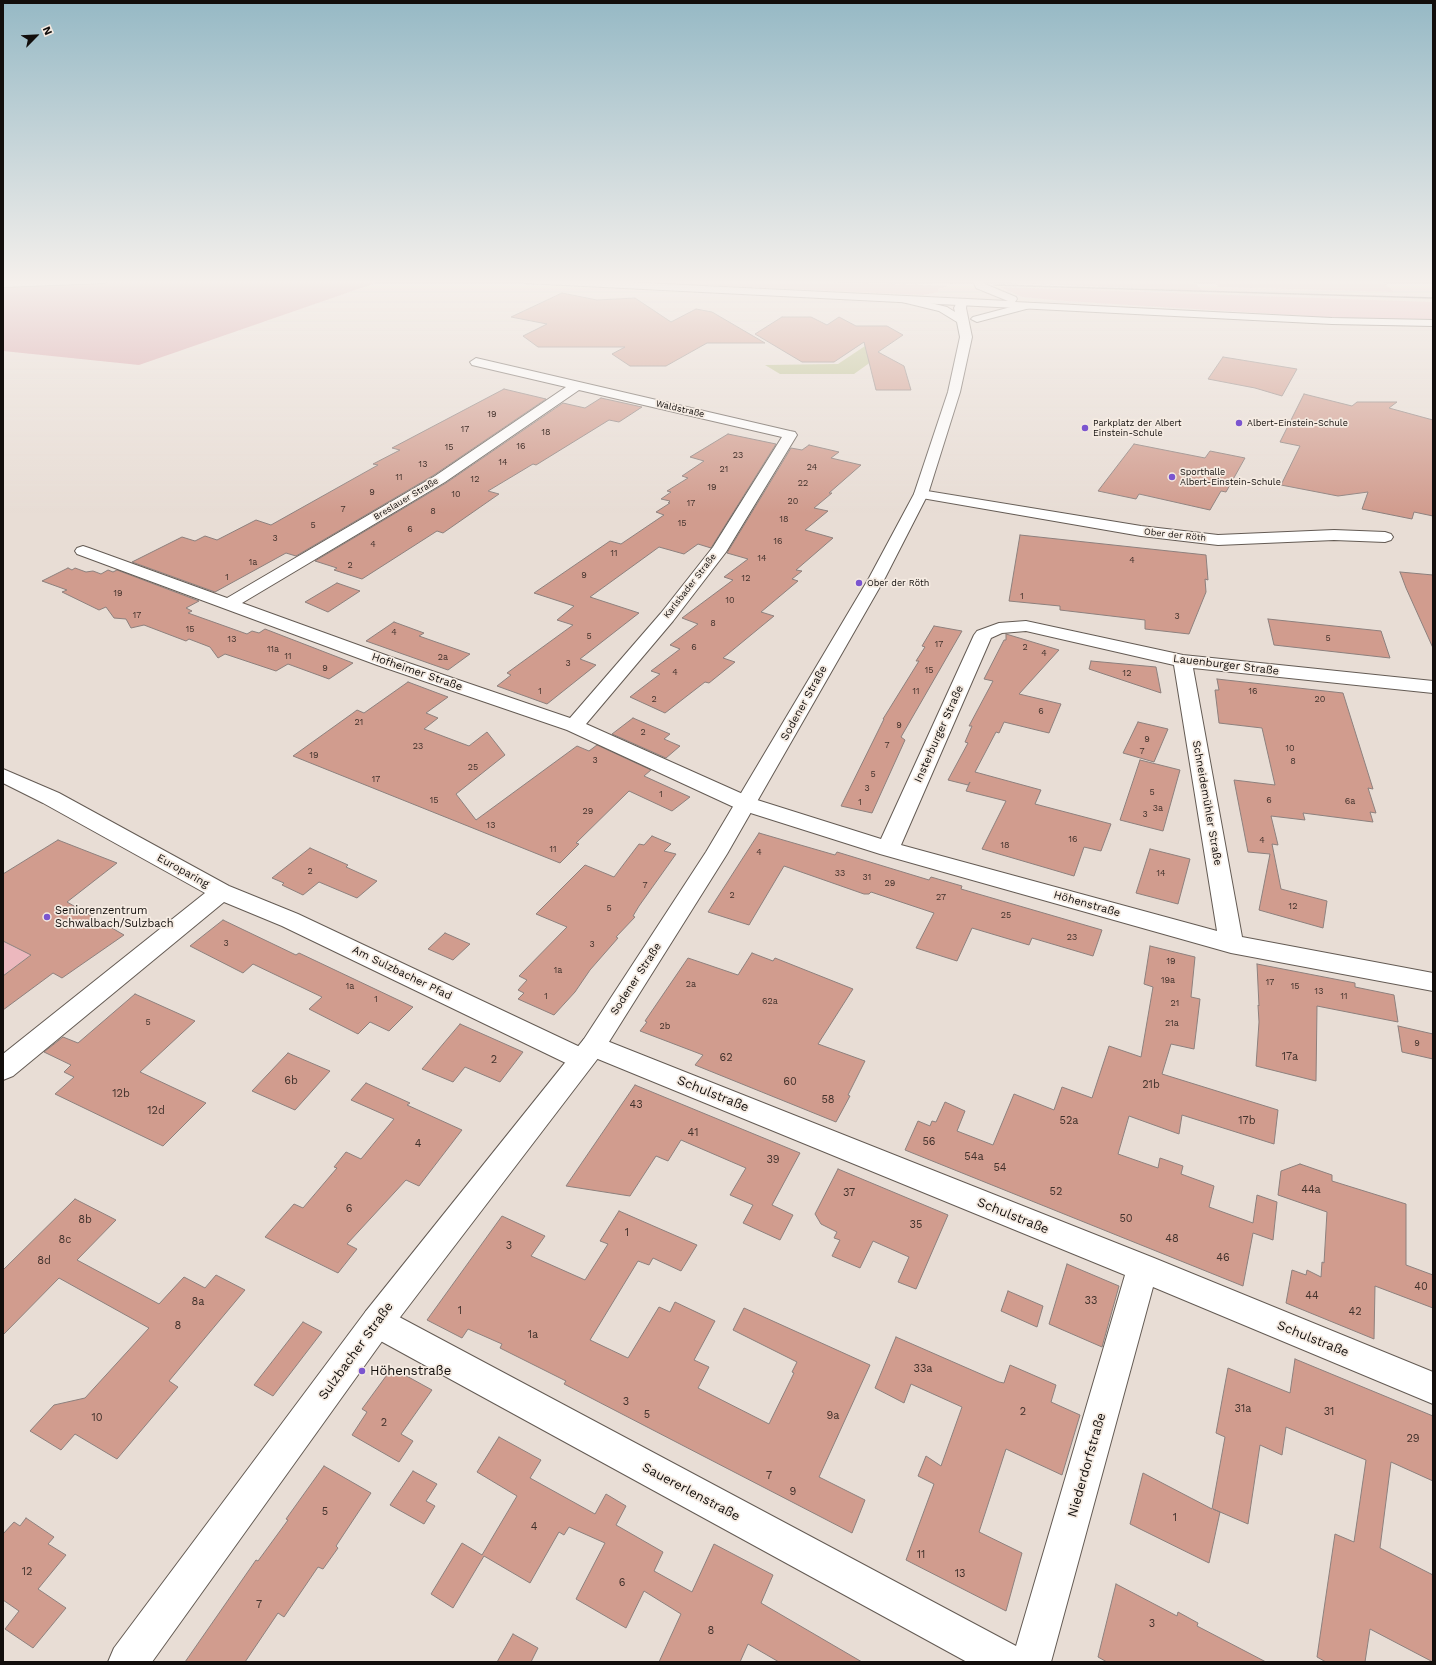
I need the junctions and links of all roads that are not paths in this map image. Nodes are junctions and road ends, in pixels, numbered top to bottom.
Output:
1 (961, 358) edge
2 (476, 362) dead end
3 (577, 385) junction
4 (790, 435) joint
5 (921, 494) junction
6 (1385, 537) dead end
7 (82, 551) dead end
8 (228, 604) junction
9 (999, 628) joint
10 (1183, 661) junction
11 (1433, 687) edge
12 (574, 726) junction
13 (3, 774) edge
14 (746, 804) junction
15 (888, 849) junction
16 (221, 892) junction
17 (1231, 944) junction
18 (1433, 982) edge
19 (587, 1053) junction
20 (3, 1069) edge
21 (1143, 1268) junction
22 (376, 1322) junction
23 (1433, 1388) edge
24 (128, 1662) edge
25 (1006, 1662) edge
26 (1031, 1662) edge

1 - 5 street, Sodener Straße
2 - 3 street, Waldstraße
3 - 4 street, Waldstraße
3 - 8 street, Breslauer Straße
4 - 12 street, Karlsbader Straße
5 - 6 street, Ober der Röth
5 - 14 street, Sodener Straße
7 - 8 street, Hofheimer Straße
8 - 12 street, Hofheimer Straße
9 - 10 street, Lauenburger Straße
9 - 15 street, Insterburger Straße
10 - 11 street, Lauenburger Straße
10 - 17 street, Schneidemühler Straße
12 - 14 street, Hofheimer Straße
13 - 16 street, Europaring
14 - 15 street, Höhenstraße
14 - 19 street, Sodener Straße
15 - 17 street, Höhenstraße
16 - 19 street, Am Sulzbacher Pfad
16 - 20 street, Europaring
17 - 18 street, Höhenstraße
19 - 21 street, Schulstraße
19 - 22 street, Sulzbacher Straße
21 - 23 street, Schulstraße
21 - 26 street, Niederdorfstraße
22 - 24 street, Sulzbacher Straße
22 - 25 street, Sauererlenstraße

